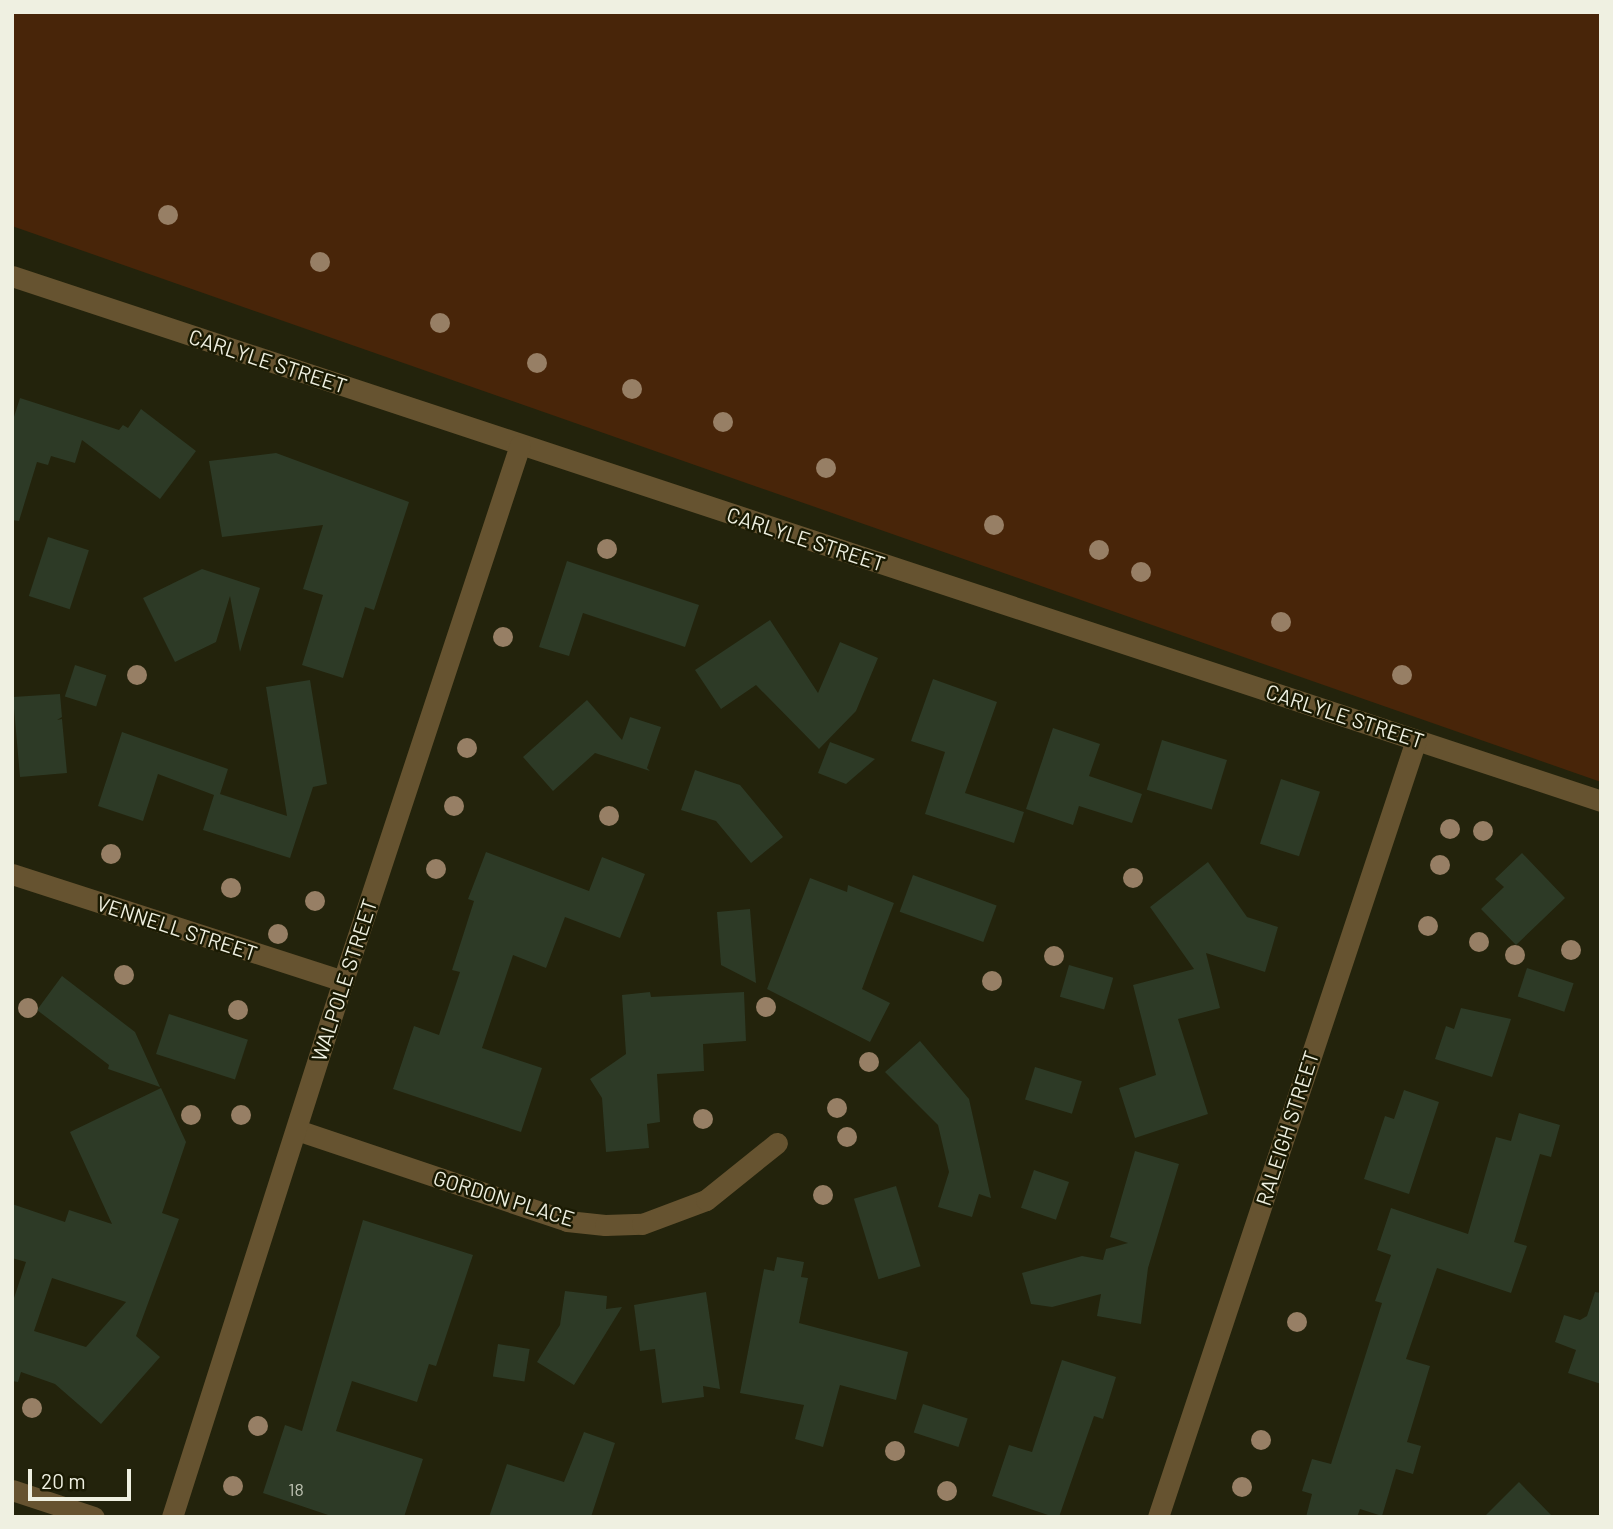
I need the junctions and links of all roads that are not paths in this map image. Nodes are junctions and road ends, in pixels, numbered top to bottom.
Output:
1 (12, 276) edge
2 (520, 445) junction
3 (1416, 740) junction
4 (1601, 801) edge
5 (12, 874) edge
6 (343, 981) junction
7 (297, 1130) junction
8 (777, 1143) dead end
9 (12, 1490) edge
10 (94, 1517) edge
11 (172, 1517) edge
12 (1158, 1517) edge

1 - 2 street, CARLYLE STREET
2 - 3 street, CARLYLE STREET
2 - 6 street, WALPOLE STREET
3 - 4 street, CARLYLE STREET
3 - 12 street, RALEIGH STREET
5 - 6 street, VENNELL STREET
6 - 7 street, WALPOLE STREET
7 - 8 street, GORDON PLACE
7 - 11 street, WALPOLE STREET
9 - 10 street

